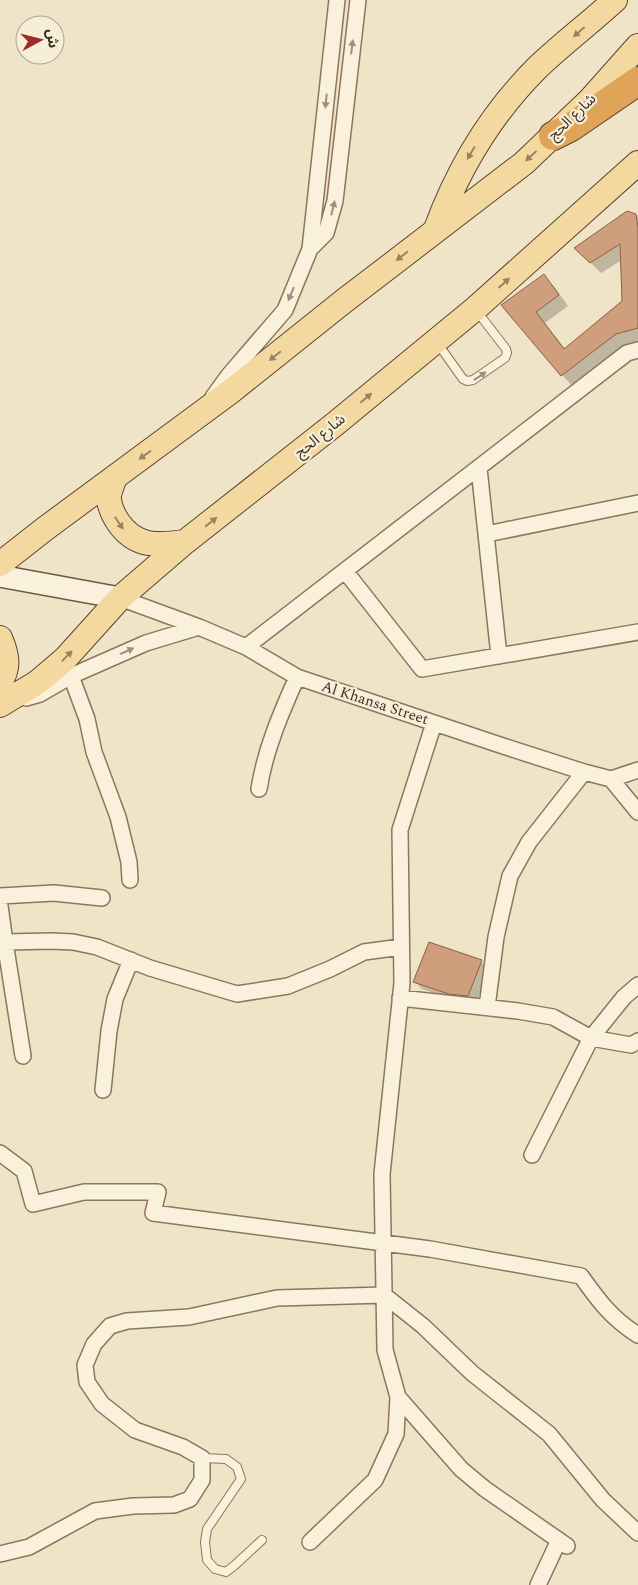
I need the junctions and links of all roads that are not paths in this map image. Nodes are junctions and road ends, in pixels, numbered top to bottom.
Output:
1 (337, 0) edge
2 (358, 0) edge
3 (615, 0) edge
4 (638, 46) edge
5 (638, 81) edge
6 (553, 136) junction
7 (638, 162) edge
8 (436, 230) junction
9 (310, 249) junction
10 (476, 308) junction
11 (435, 341) junction
12 (638, 350) edge
13 (201, 413) junction
14 (479, 468) junction
15 (115, 477) junction
16 (638, 502) edge
17 (486, 534) junction
18 (185, 542) junction
19 (0, 564) edge
20 (345, 571) junction
21 (0, 576) edge
22 (120, 598) junction
23 (199, 627) junction
24 (638, 632) edge
25 (0, 638) edge
26 (246, 647) junction
27 (499, 656) junction
28 (71, 676) junction
29 (297, 677) junction
30 (1, 697) edge
31 (434, 723) junction
32 (638, 770) edge
33 (584, 772) junction
34 (611, 779) junction
35 (259, 789) dead end
36 (638, 812) edge
37 (130, 880) dead end
38 (0, 896) edge
39 (102, 898) dead end
40 (0, 906) edge
41 (5, 942) junction
42 (402, 947) junction
43 (131, 960) junction
44 (638, 985) edge
45 (400, 998) junction
46 (487, 1007) junction
47 (591, 1038) junction
48 (638, 1042) edge
49 (23, 1056) dead end
50 (103, 1090) dead end
51 (0, 1152) edge
52 (532, 1155) dead end
53 (383, 1243) junction
54 (384, 1295) junction
55 (638, 1335) edge
56 (398, 1397) junction
57 (202, 1458) junction
58 (638, 1533) edge
59 (262, 1540) dead end
60 (310, 1542) dead end
61 (0, 1554) edge
62 (538, 1585) edge

1 -> 9 street
9 -> 2 street
3 -> 8 main road
4 - 6 main road, شارع الحج
5 - 6 highway
6 -> 8 main road, شارع الحج
10 -> 7 main road, شارع الحج
8 -> 13 main road, شارع الحج
9 -> 13 street
10 - 11 main road, شارع الحج
11 -> 10 lane
18 -> 11 main road, شارع الحج
12 - 14 street
13 -> 15 main road, شارع الحج
14 - 17 street
14 - 20 street
15 -> 18 main road
15 - 19 main road, شارع الحج
16 - 17 street
17 - 27 street
18 - 22 main road, شارع الحج
20 - 26 street
20 - 27 street
21 - 22 street
22 - 23 street, Al Khansa Street
30 -> 22 main road, شارع الحج
23 - 26 street, Al Khansa Street
28 -> 23 street
24 - 27 street
25 - 30 main road
26 - 29 street, Al Khansa Street
28 - 30 street
28 - 37 street
29 - 31 street, Al Khansa Street
29 - 35 street
31 - 33 street, Al Khansa Street
31 - 42 street
32 - 34 street
33 - 34 street, Al Khansa Street
33 - 46 street
34 - 36 street
38 - 39 street
40 - 41 street
41 - 43 street
41 - 49 street
42 - 43 street
42 - 45 street
43 - 50 street
44 - 47 street
45 - 46 street
45 - 53 street
46 - 47 street
47 - 48 street
47 - 52 street
51 - 53 street
53 - 54 street
53 - 55 street
54 - 56 street
54 - 57 street
54 - 58 street
56 - 60 street
56 - 62 street
57 - 59 lane
57 - 61 street

